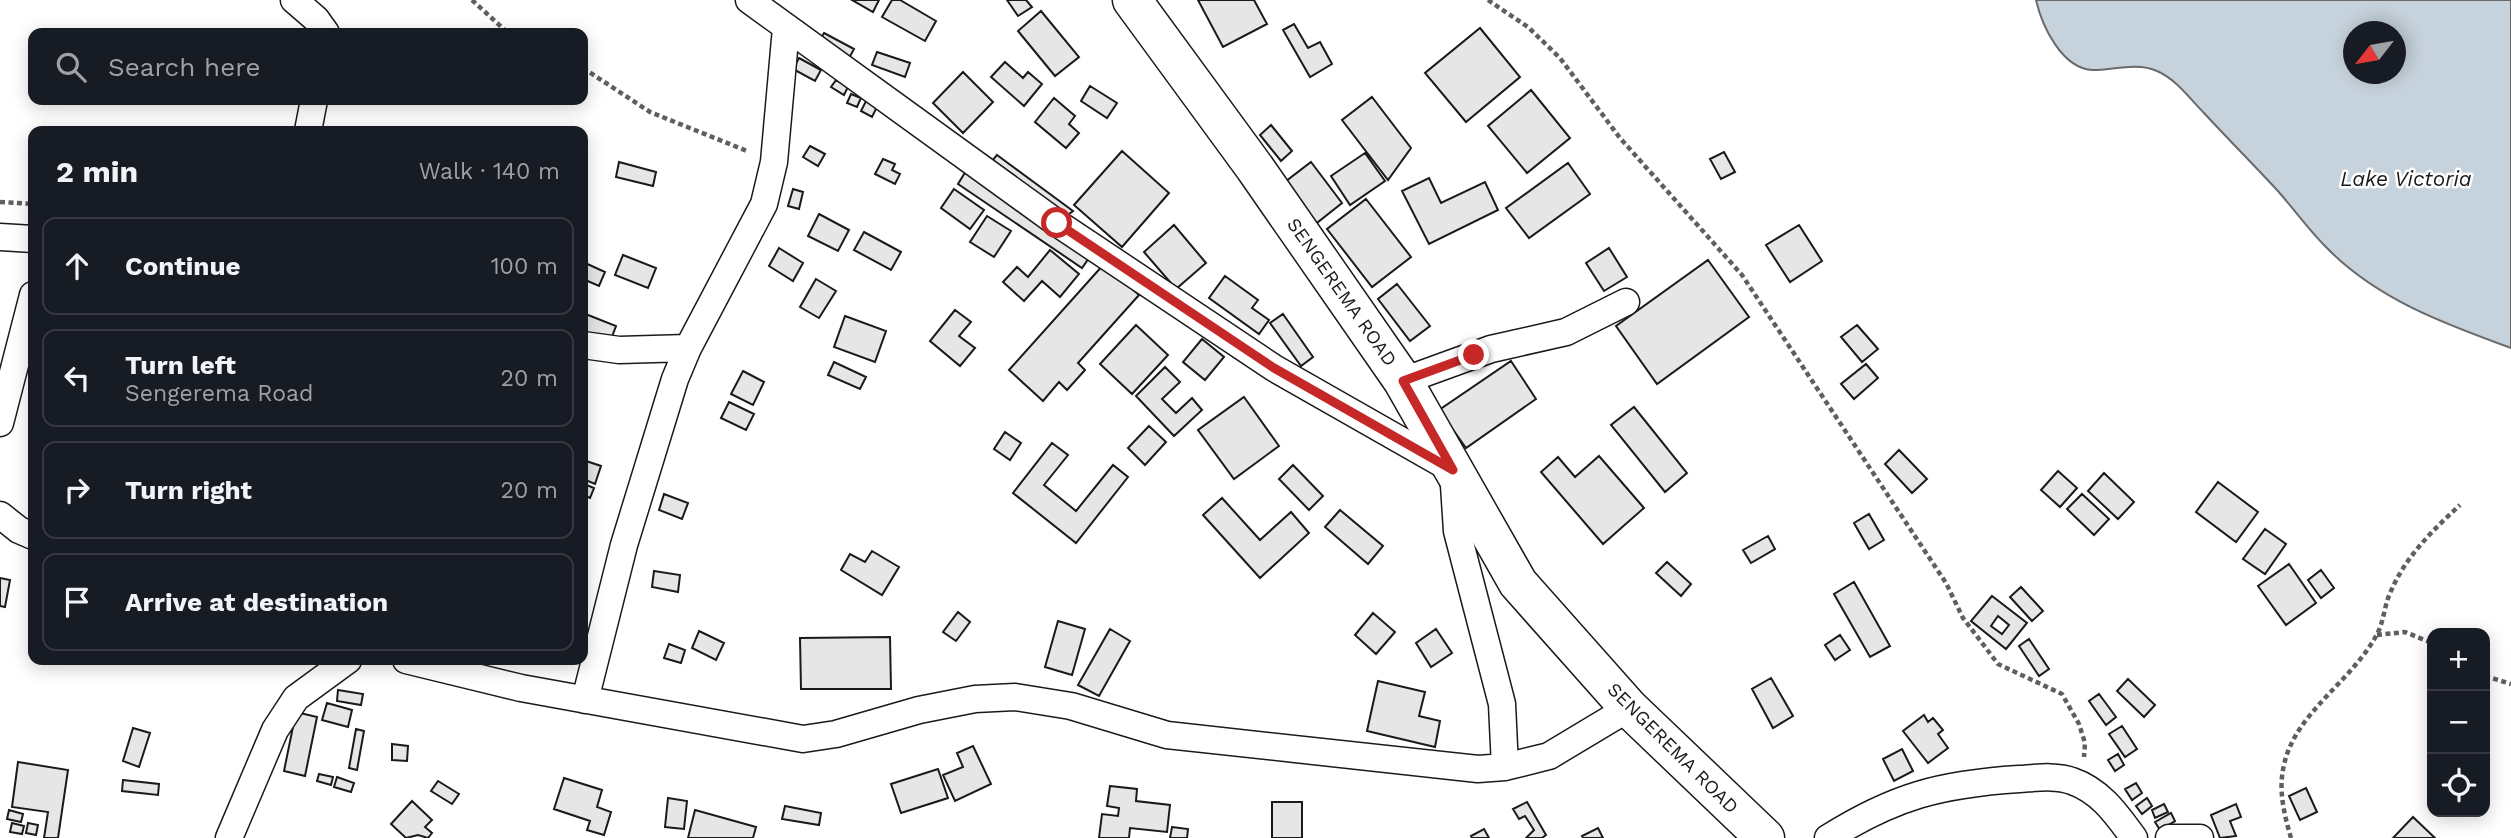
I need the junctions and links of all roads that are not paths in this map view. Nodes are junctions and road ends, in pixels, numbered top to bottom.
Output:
1 (294, 0) edge
2 (749, 0) edge
3 (1132, 0) edge
4 (322, 28) edge
5 (786, 28) junction
6 (313, 105) edge
7 (309, 126) edge
8 (0, 236) edge
9 (28, 239) edge
10 (1626, 302) dead end
11 (28, 314) edge
12 (588, 346) edge
13 (688, 348) junction
14 (1403, 381) junction
15 (0, 423) edge
16 (1453, 470) junction
17 (0, 515) edge
18 (28, 534) edge
19 (341, 665) edge
20 (428, 665) edge
21 (585, 700) junction
22 (1629, 708) junction
23 (1505, 767) junction
24 (229, 838) edge
25 (1765, 838) edge
26 (1828, 838) edge
27 (2134, 838) edge
28 (2169, 838) edge
29 (2200, 838) edge

1 - 4 street
2 - 5 street
3 - 14 main road, SENGEREMA ROAD
5 - 13 street
5 - 16 street
6 - 7 street
8 - 9 street
10 - 14 street
11 - 15 street
12 - 13 street
13 - 21 street
14 - 16 main road, SENGEREMA ROAD
16 - 22 main road, SENGEREMA ROAD
16 - 23 street
17 - 18 street
19 - 24 street
20 - 21 street
21 - 23 street
22 - 23 street
22 - 25 main road, SENGEREMA ROAD
26 - 27 street
28 - 29 street

